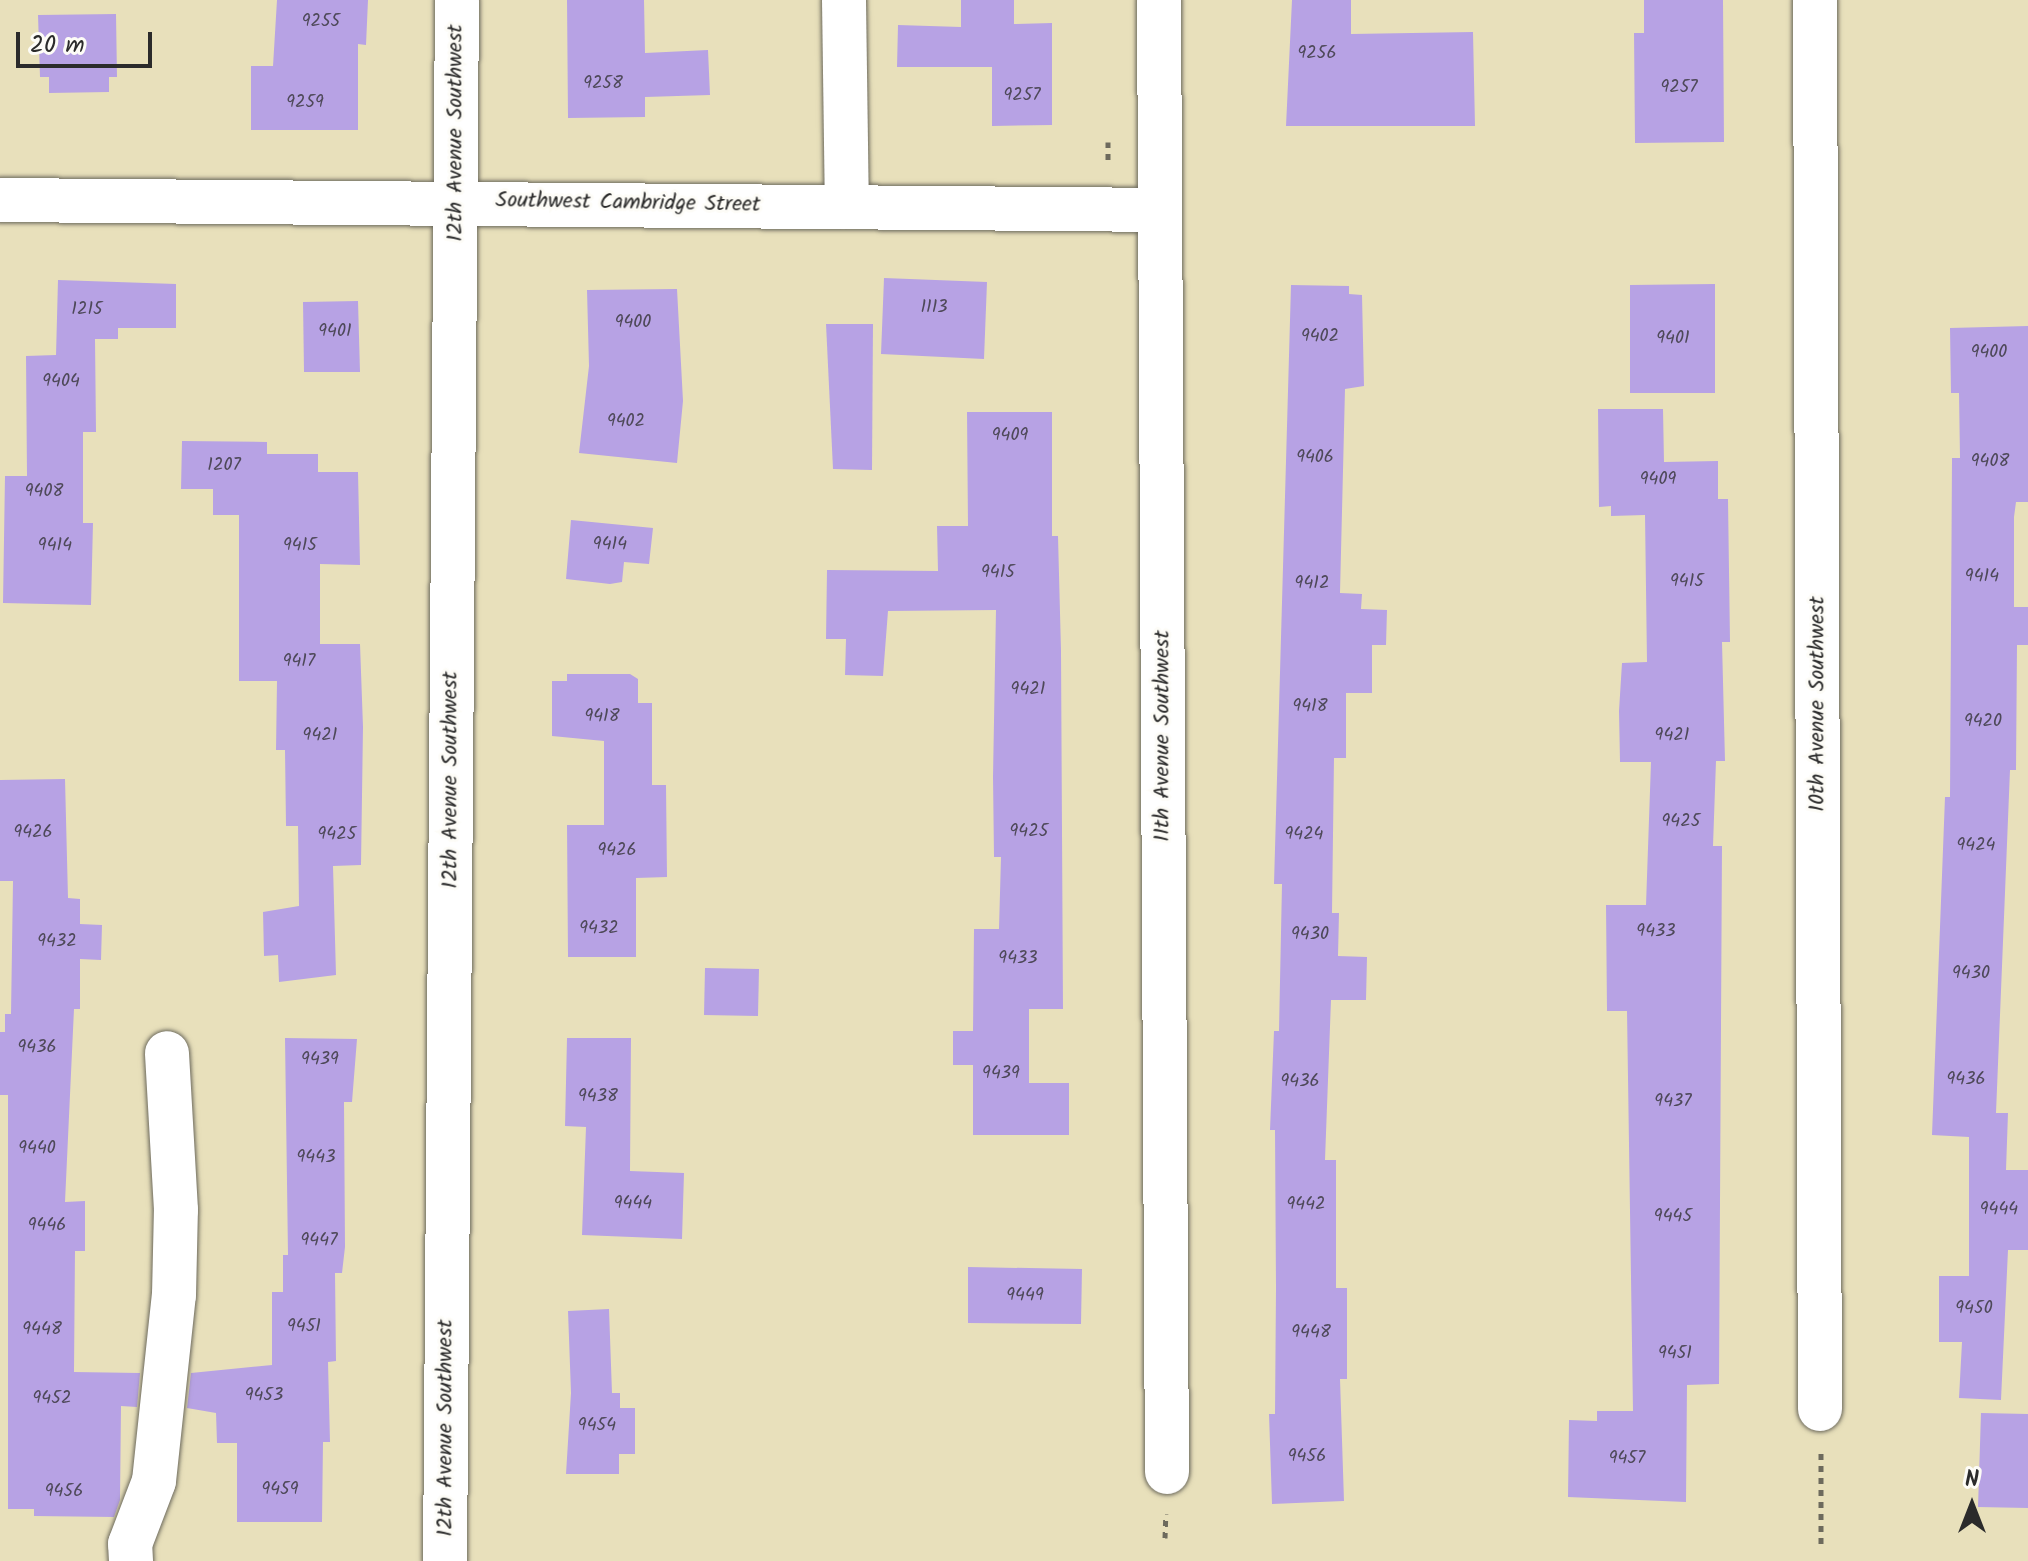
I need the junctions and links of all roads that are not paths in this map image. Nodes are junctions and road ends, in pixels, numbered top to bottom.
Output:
1 (457, 0) edge
2 (844, 0) edge
3 (1159, 0) edge
4 (1815, 0) edge
5 (0, 200) edge
6 (455, 200) junction
7 (847, 207) junction
8 (1159, 210) junction
9 (167, 1053) dead end
10 (1820, 1409) dead end
11 (1167, 1472) dead end
12 (131, 1561) edge
13 (445, 1561) edge

1 - 6 street, 12th Avenue Southwest
2 - 7 street
3 - 8 street, 11th Avenue Southwest
4 - 10 street, 10th Avenue Southwest
5 - 6 street, Southwest Cambridge Street
6 - 7 street, Southwest Cambridge Street
6 - 13 street, 12th Avenue Southwest
7 - 8 street, Southwest Cambridge Street
8 - 11 street, 11th Avenue Southwest
9 - 12 street

